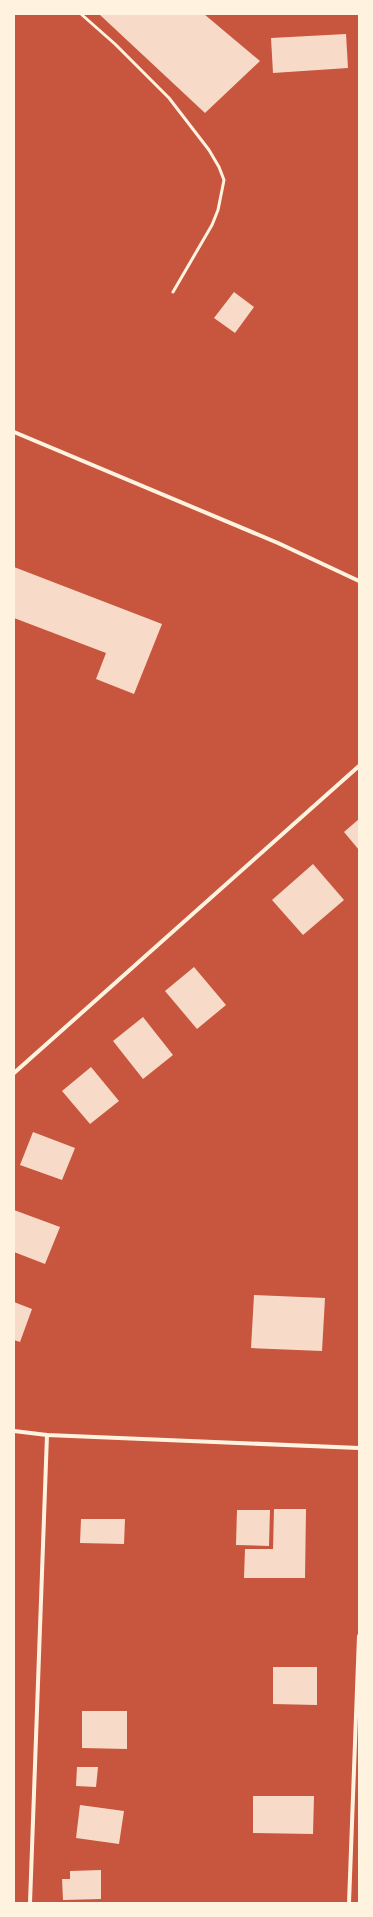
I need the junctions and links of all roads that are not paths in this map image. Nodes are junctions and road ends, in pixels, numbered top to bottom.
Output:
1 (81, 14) edge
2 (173, 292) dead end
3 (14, 432) edge
4 (359, 580) edge
5 (359, 766) edge
6 (14, 1073) edge
7 (14, 1431) edge
8 (47, 1435) junction
9 (359, 1448) edge
10 (359, 1636) edge
11 (30, 1903) edge
12 (349, 1903) edge

1 - 2 lane
3 - 4 street
5 - 6 street
7 - 8 street
8 - 9 street
8 - 11 street
10 - 12 street

